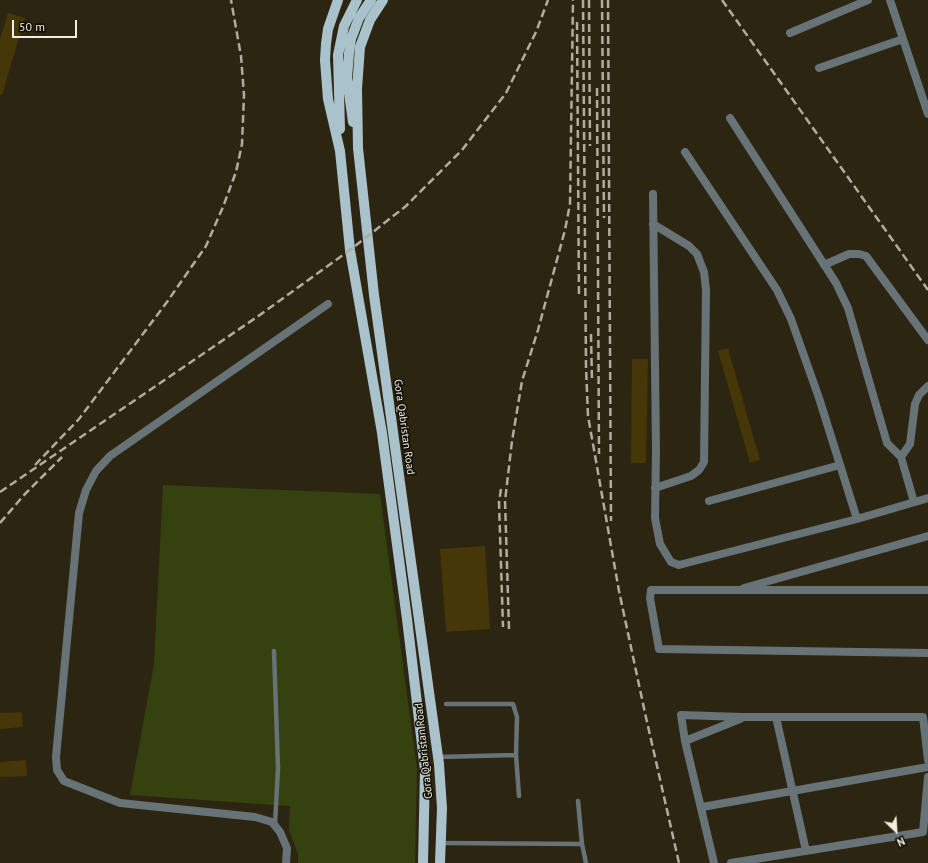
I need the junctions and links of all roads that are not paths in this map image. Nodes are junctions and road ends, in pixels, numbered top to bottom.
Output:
1 (338, 0) edge
2 (357, 0) edge
3 (371, 0) edge
4 (383, 0) edge
5 (868, 0) edge
6 (890, 0) edge
7 (790, 33) dead end
8 (903, 39) junction
9 (819, 68) dead end
10 (344, 100) junction
11 (928, 114) edge
12 (730, 118) dead end
13 (358, 148) junction
14 (340, 151) junction
15 (685, 152) dead end
16 (653, 194) dead end
17 (653, 224) junction
18 (824, 265) junction
19 (328, 304) dead end
20 (928, 340) edge
21 (928, 386) edge
22 (901, 457) junction
23 (840, 465) junction
24 (655, 488) junction
25 (928, 498) edge
26 (709, 501) dead end
27 (914, 502) junction
28 (857, 519) junction
29 (928, 536) edge
30 (928, 590) edge
31 (733, 591) junction
32 (274, 651) dead end
33 (928, 653) edge
34 (446, 704) dead end
35 (742, 717) junction
36 (776, 717) junction
37 (686, 741) junction
38 (516, 755) junction
39 (438, 757) junction
40 (928, 760) edge
41 (928, 767) edge
42 (928, 777) edge
43 (793, 791) junction
44 (519, 796) dead end
45 (578, 801) dead end
46 (702, 807) junction
47 (275, 826) junction
48 (440, 843) junction
49 (582, 844) junction
50 (806, 851) junction
51 (286, 863) edge
52 (423, 863) edge
53 (440, 863) edge
54 (586, 863) edge
55 (714, 863) edge
56 (731, 863) edge

1 - 14 main road, Gora Qabristan Road
2 - 10 main road
3 - 10 main road
4 - 13 main road, Gora Qabristan Road
5 - 7 street
6 - 8 street
8 - 9 street
8 - 11 street
10 - 13 main road
10 - 14 main road
12 - 18 street
13 - 39 main road, Gora Qabristan Road
14 - 52 main road, Gora Qabristan Road
15 - 23 street
16 - 17 street
17 - 24 street
17 - 24 street
18 - 20 street
18 - 22 street
19 - 47 street
21 - 22 street
22 - 27 street
23 - 26 street
23 - 28 street
24 - 28 street
25 - 27 street
27 - 28 street
29 - 31 street
30 - 31 street
31 - 33 street
32 - 47 lane
34 - 38 lane
35 - 36 street
35 - 37 street
35 - 37 street
36 - 40 street
36 - 43 street
37 - 46 street
38 - 39 lane
38 - 44 lane
39 - 48 main road, Gora Qabristan Road
41 - 43 street
42 - 50 street
43 - 46 street
43 - 50 street
45 - 49 lane
46 - 55 street
47 - 51 street
48 - 49 lane
48 - 53 main road, Gora Qabristan Road
49 - 54 lane
50 - 56 street

